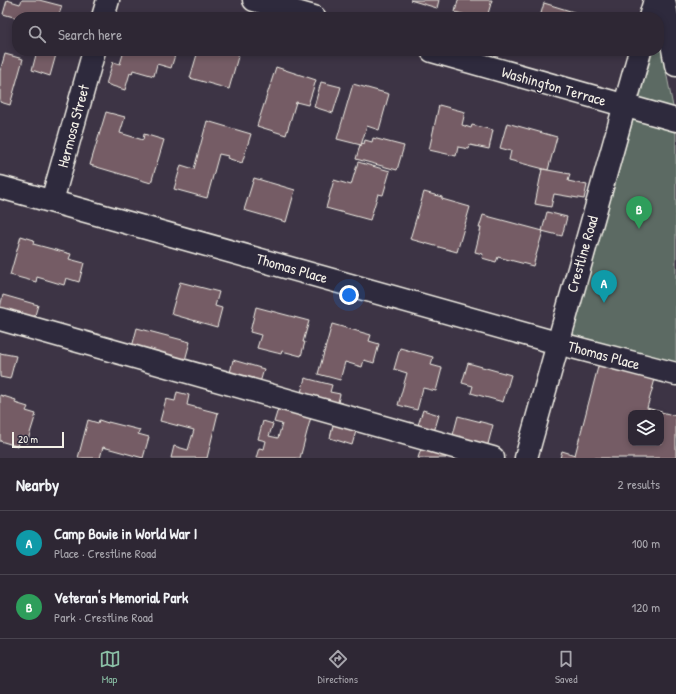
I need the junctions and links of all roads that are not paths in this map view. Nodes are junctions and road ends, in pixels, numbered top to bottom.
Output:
1 (108, 0) edge
2 (254, 0) edge
3 (655, 0) edge
4 (664, 0) edge
5 (104, 12) edge
6 (296, 12) edge
7 (651, 12) edge
8 (93, 56) edge
9 (449, 56) edge
10 (639, 56) edge
11 (676, 65) edge
12 (624, 106) junction
13 (676, 120) edge
14 (0, 187) edge
15 (52, 202) junction
16 (0, 320) edge
17 (558, 343) junction
18 (676, 374) edge
19 (493, 458) edge
20 (526, 458) edge

1 - 5 street
2 - 6 street
3 - 7 street
4 - 11 street
8 - 15 street, Hermosa Street
9 - 12 street, Washington Terrace
10 - 12 street, Crestline Road
12 - 13 street, Washington Terrace
12 - 17 street, Crestline Road
14 - 15 street, Thomas Place
15 - 17 street, Thomas Place
16 - 19 street
17 - 18 street, Thomas Place
17 - 20 street, Crestline Road

